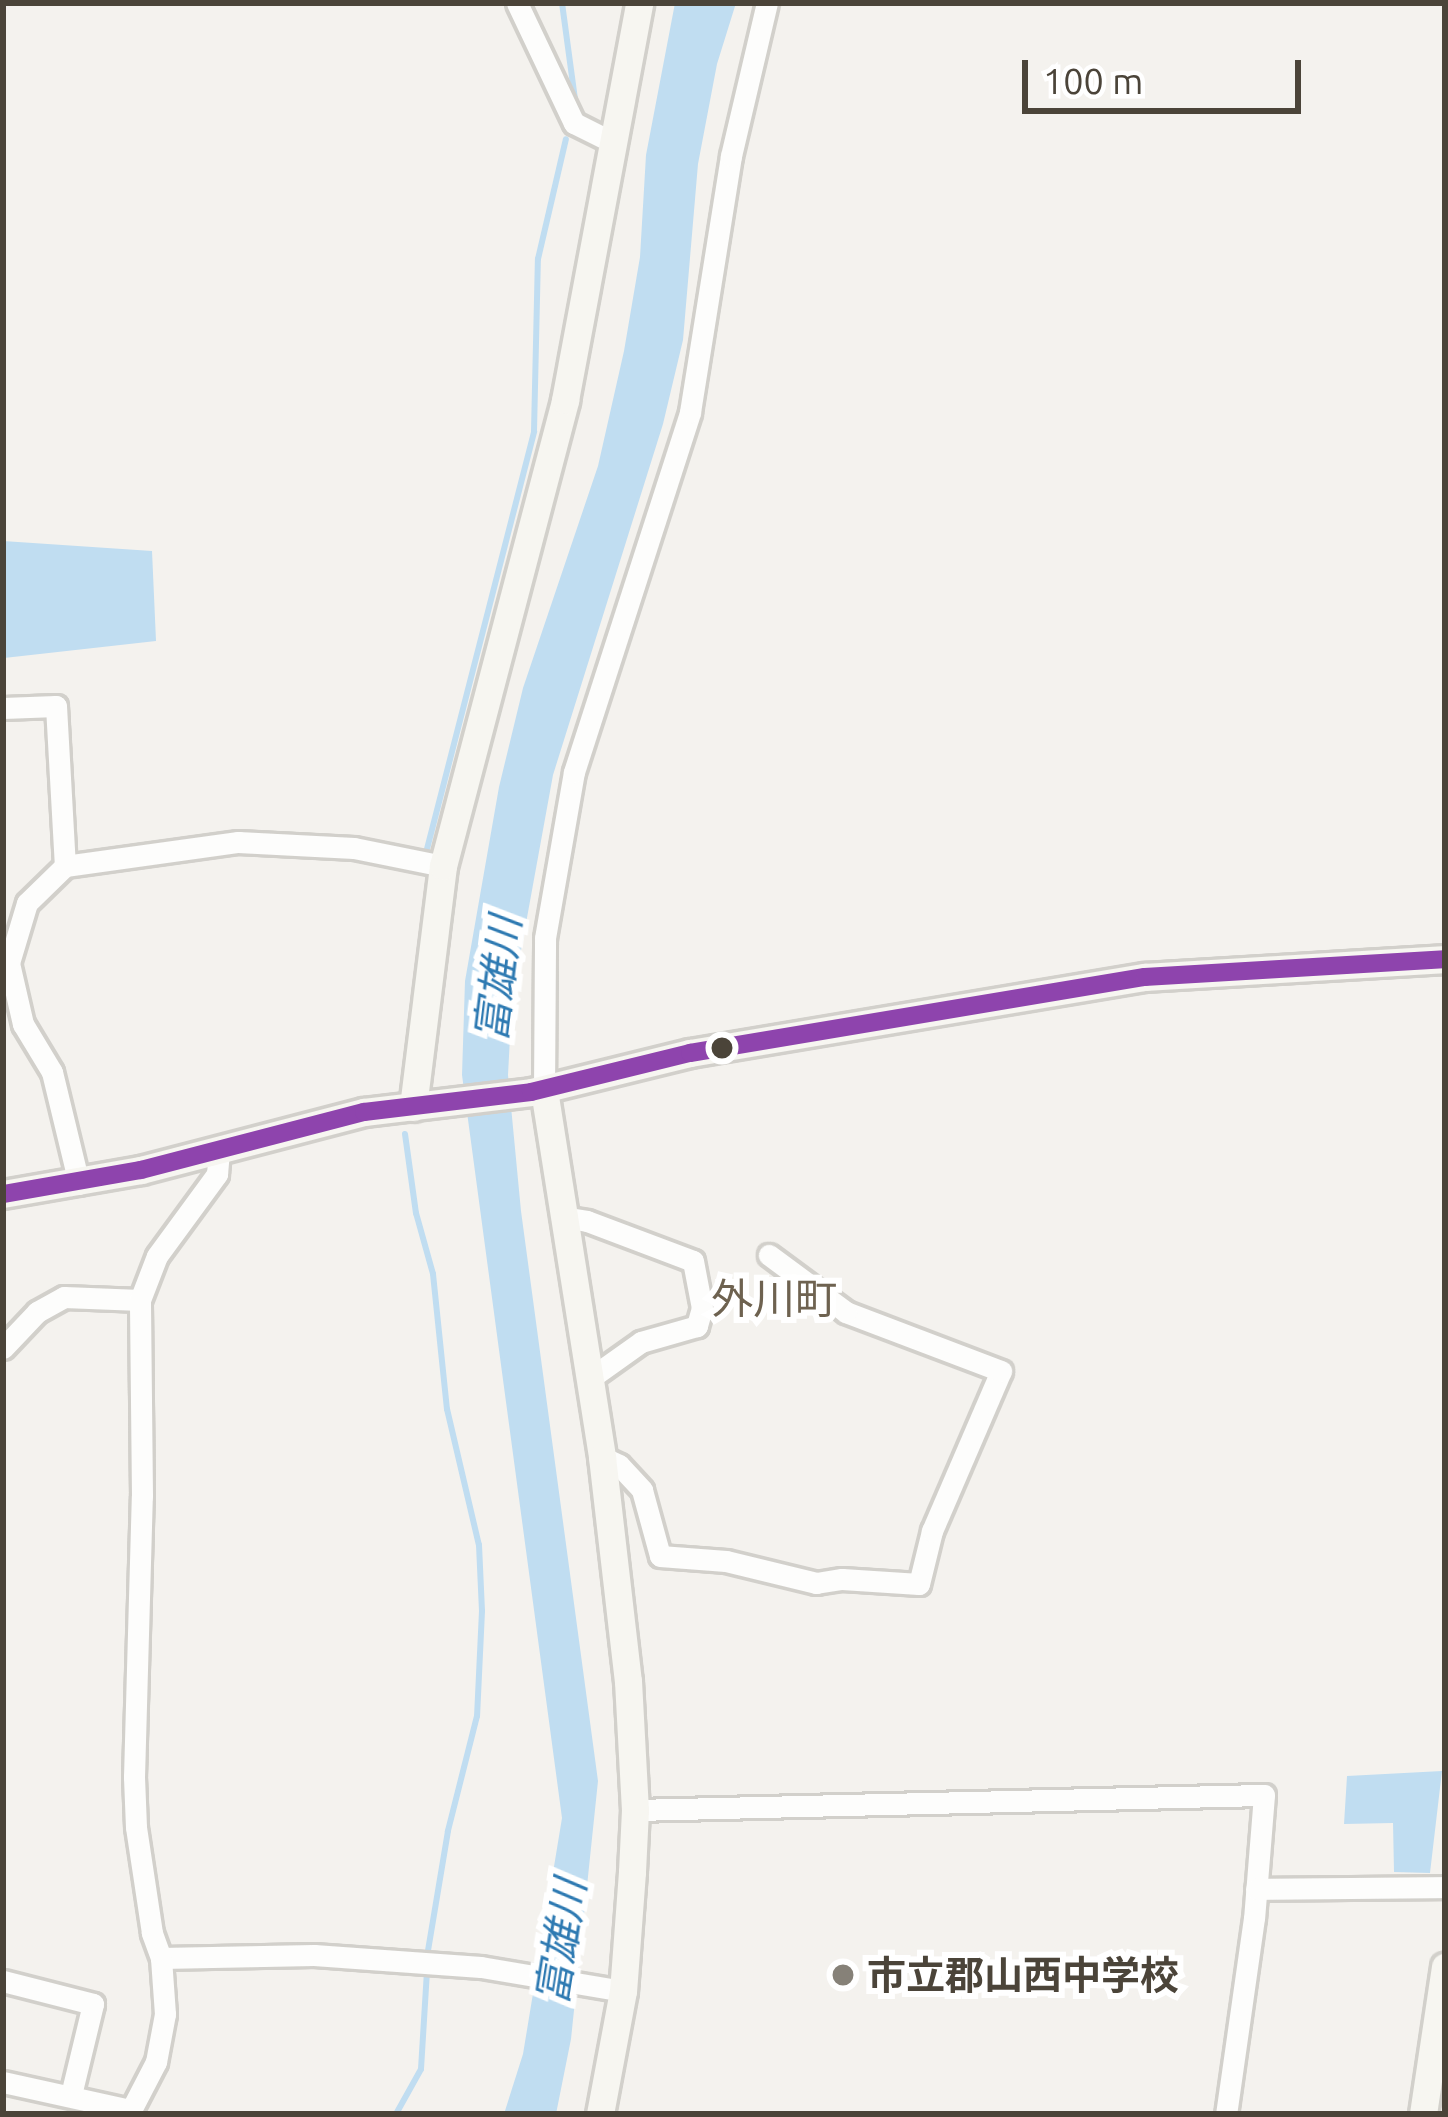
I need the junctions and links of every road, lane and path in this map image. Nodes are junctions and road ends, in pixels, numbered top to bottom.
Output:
1 (517, 3) edge
2 (639, 3) edge
3 (767, 3) edge
4 (610, 141) junction
5 (3, 708) edge
6 (65, 866) junction
7 (443, 866) junction
8 (1445, 959) edge
9 (537, 1091) junction
10 (425, 1106) junction
11 (220, 1149) junction
12 (79, 1184) junction
13 (3, 1194) edge
14 (563, 1217) junction
15 (769, 1256) dead end
16 (140, 1300) junction
17 (3, 1348) edge
18 (589, 1379) junction
19 (602, 1457) junction
20 (635, 1810) junction
21 (1445, 1886) edge
22 (1256, 1889) junction
23 (161, 1958) junction
24 (1445, 1966) edge
25 (3, 1981) edge
26 (612, 1989) junction
27 (3, 2082) edge
28 (71, 2095) junction
29 (130, 2112) edge
30 (600, 2114) edge
31 (1226, 2114) edge
32 (1423, 2114) edge

1 - 4 street
2 - 4 street
3 - 9 street
4 - 7 street
5 - 6 street
6 - 7 street
6 - 12 street
7 - 10 street
8 - 9 street
9 - 10 street
9 - 14 street
10 - 11 street
11 - 12 street
11 - 16 street
12 - 13 street
14 - 18 street
14 - 18 street
15 - 19 street
16 - 17 street
16 - 23 street
18 - 19 street
19 - 20 street
20 - 22 street
20 - 26 street
21 - 22 street
22 - 31 street
23 - 26 street
23 - 29 street
24 - 32 street
25 - 28 street
26 - 30 street
27 - 28 street
28 - 29 street

